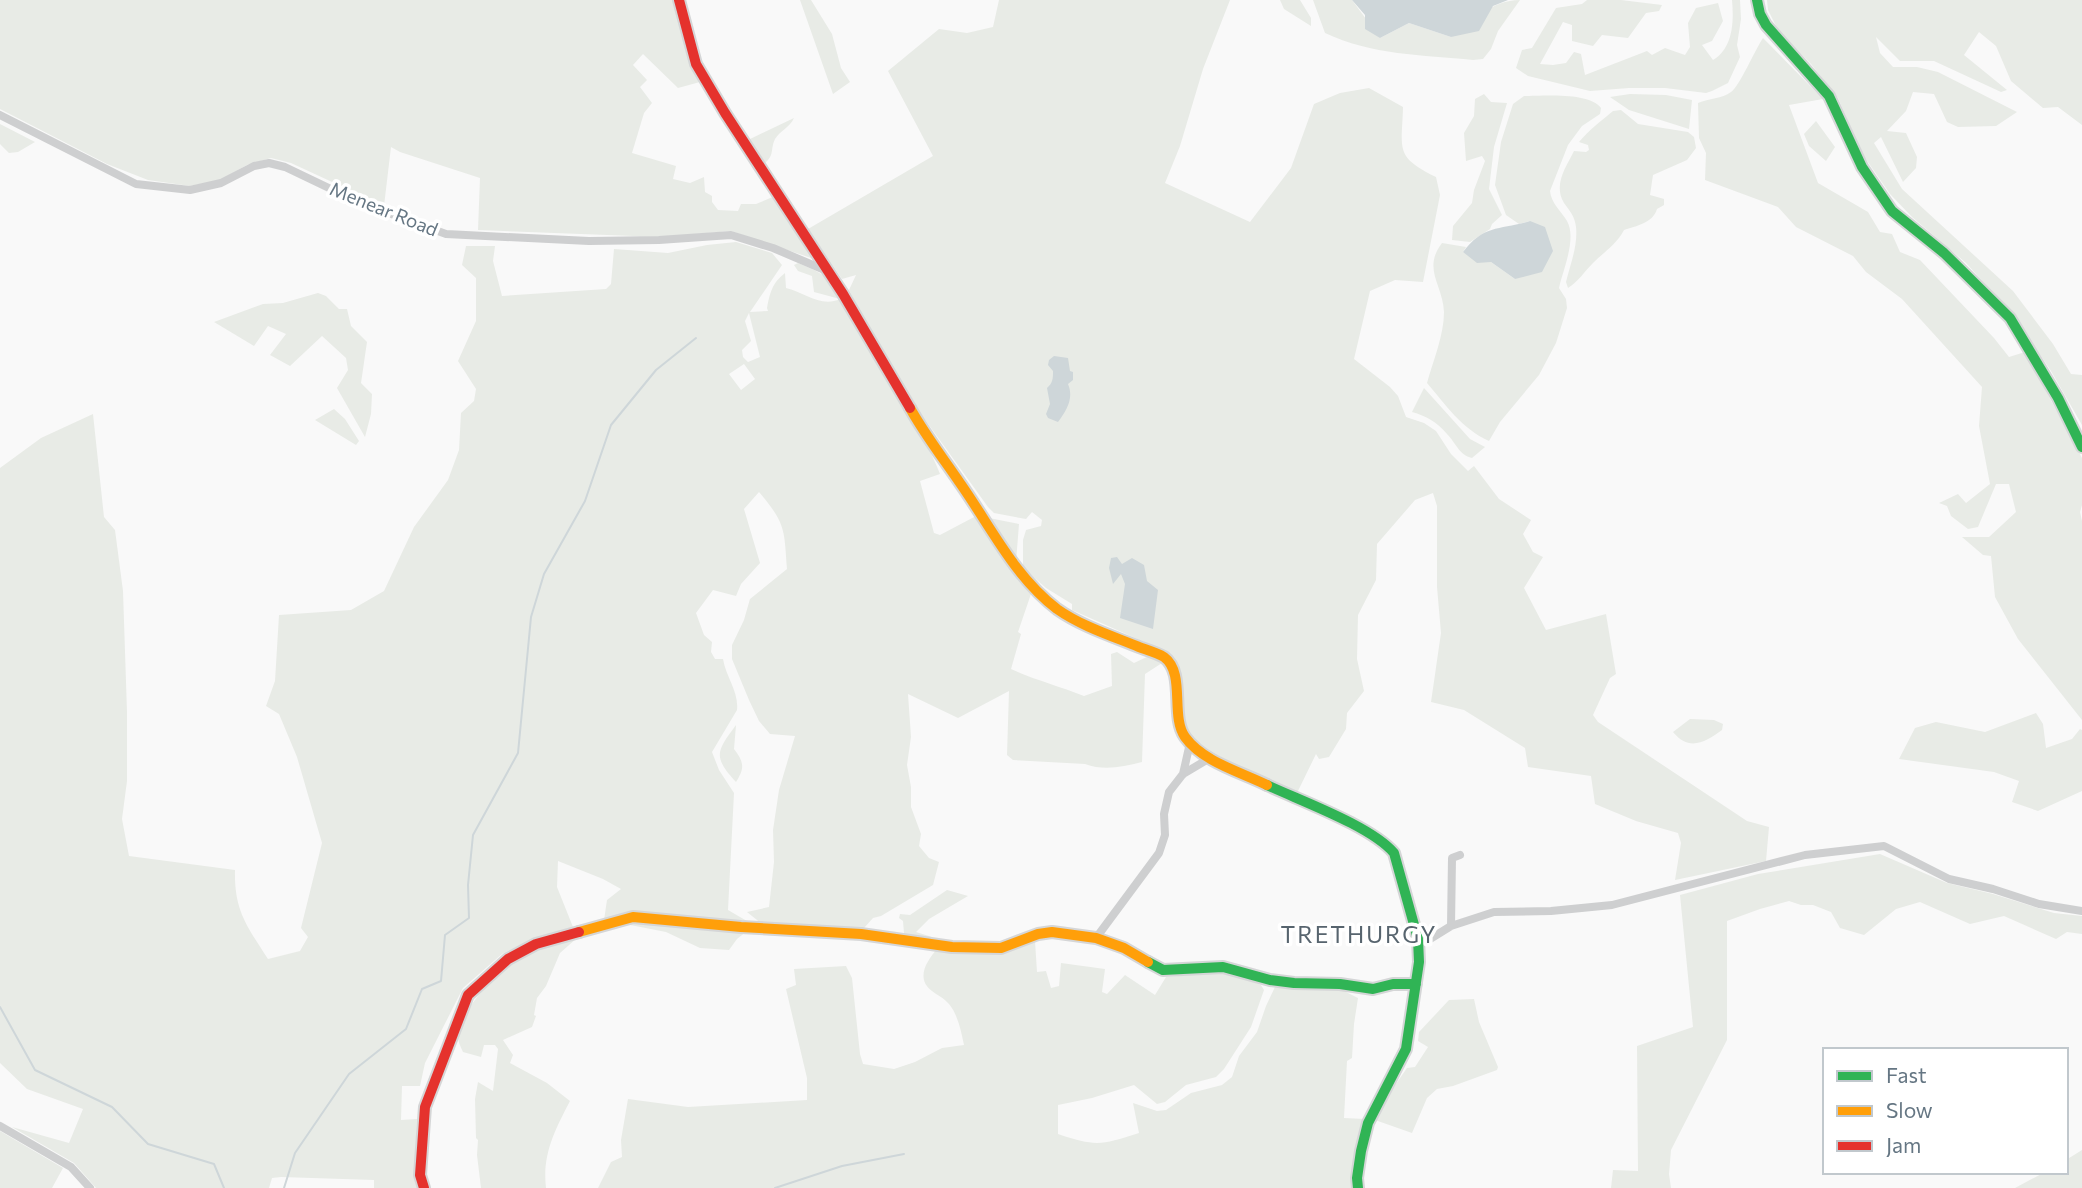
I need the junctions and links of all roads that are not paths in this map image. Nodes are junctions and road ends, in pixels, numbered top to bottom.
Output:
1 (679, 0) edge
2 (1756, 0) edge
3 (0, 115) edge
4 (830, 272) junction
5 (2082, 447) edge
6 (1190, 743) junction
7 (1210, 758) junction
8 (1183, 774) junction
9 (1460, 855) dead end
10 (2082, 911) edge
11 (1451, 926) junction
12 (1096, 938) junction
13 (1418, 939) junction
14 (1416, 984) junction
15 (0, 1126) edge
16 (90, 1188) edge
17 (424, 1188) edge
18 (1358, 1188) edge

1 - 4 street
2 - 5 street
3 - 4 street, Menear Road
4 - 6 street
6 - 7 street
6 - 8 street
7 - 8 street
7 - 13 street
8 - 12 street
9 - 11 street
10 - 11 street
11 - 13 street
12 - 14 street
12 - 17 street
13 - 14 street
14 - 18 street
15 - 16 street

